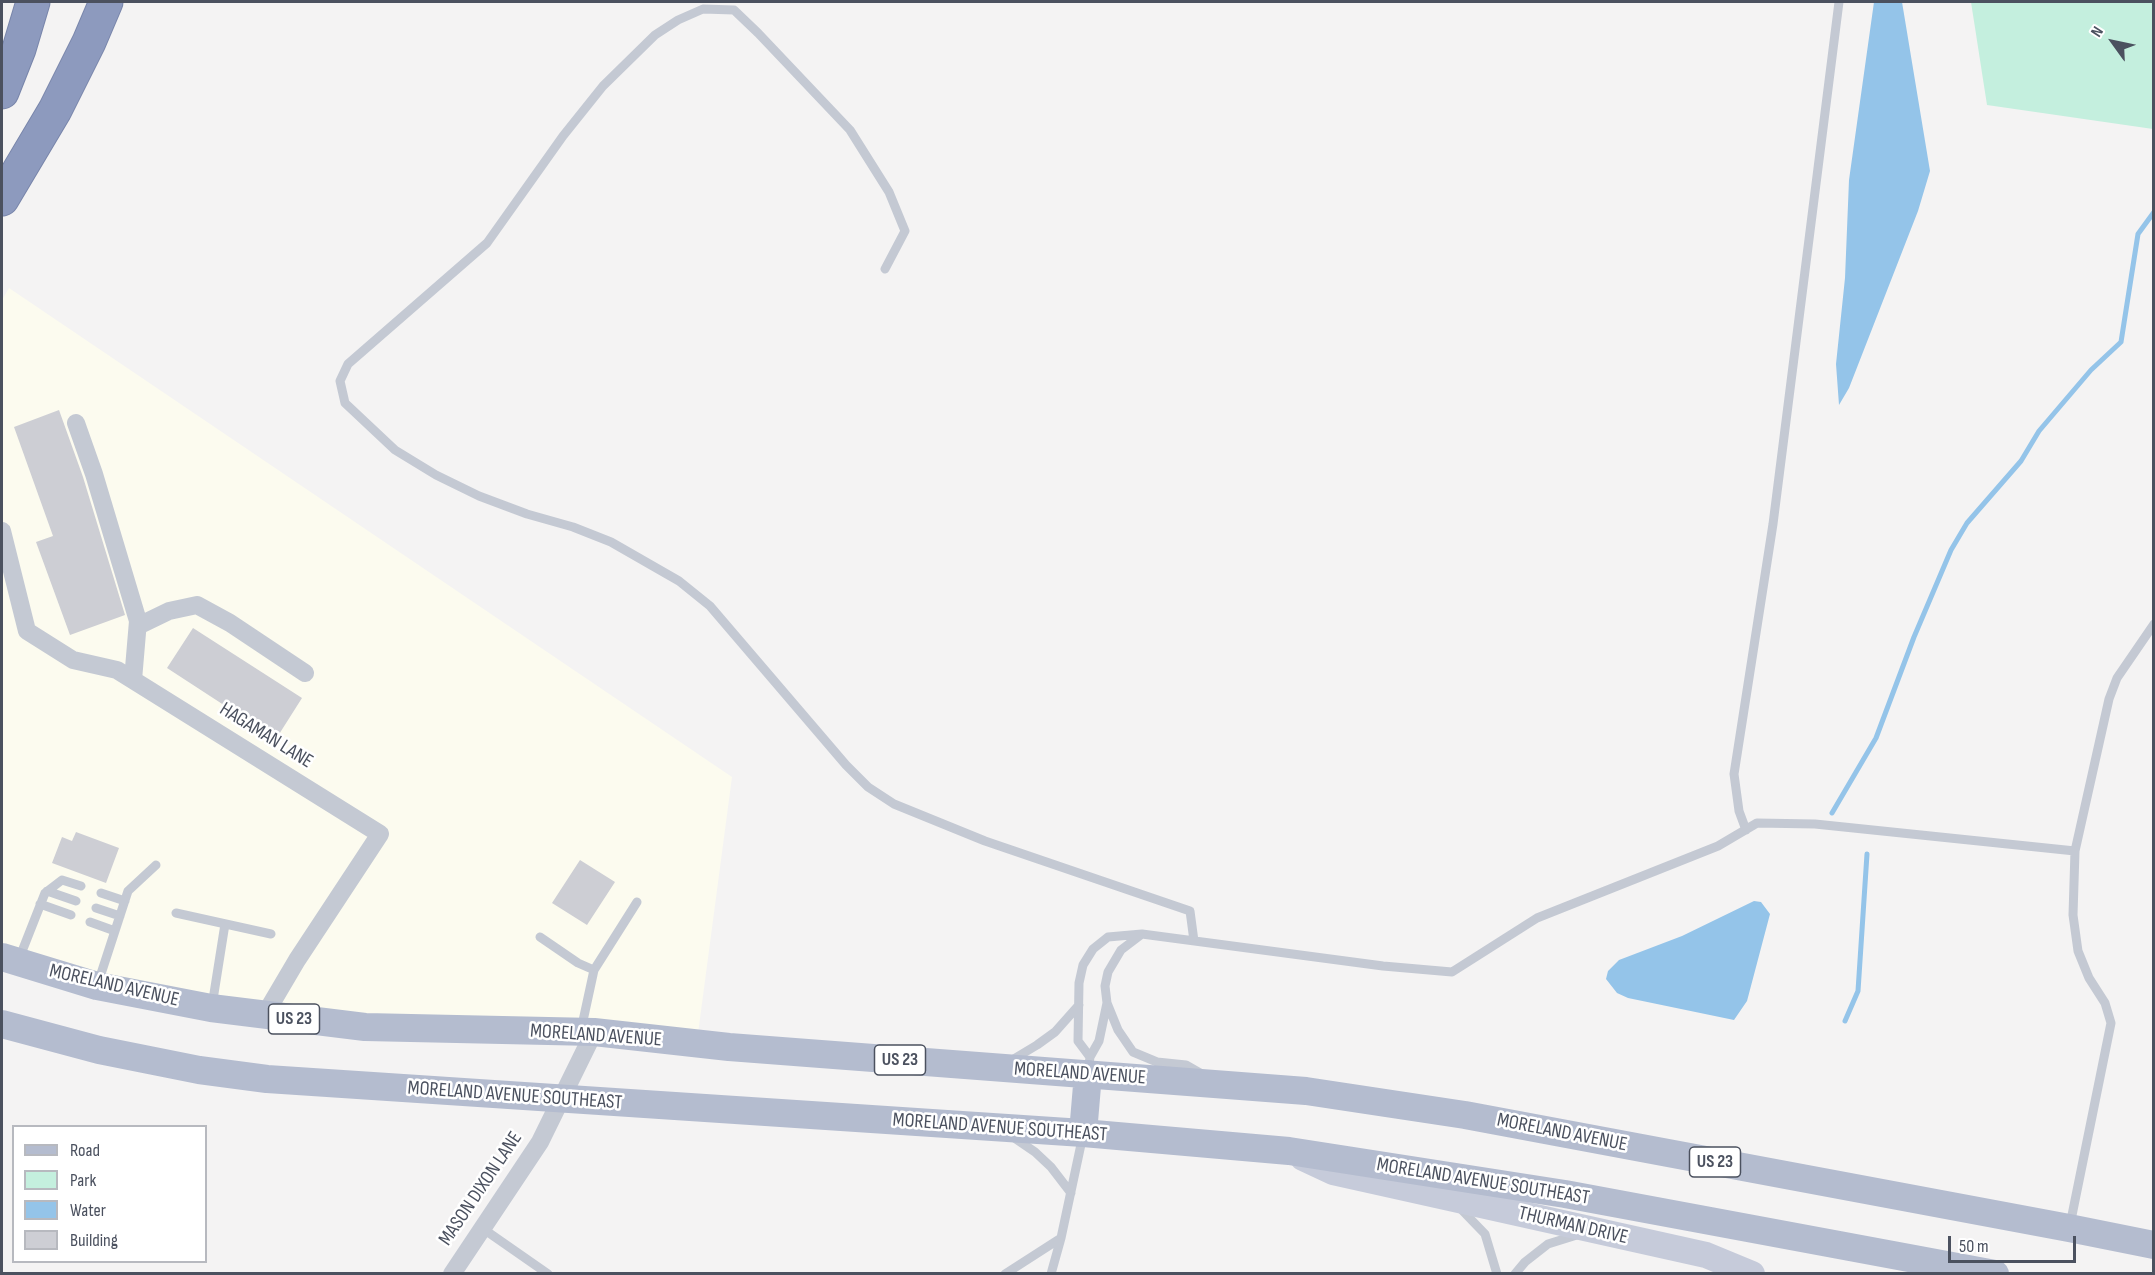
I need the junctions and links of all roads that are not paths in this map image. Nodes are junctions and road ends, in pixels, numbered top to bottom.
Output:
1 (33, 2) edge
2 (106, 2) edge
3 (1839, 2) edge
4 (2, 92) edge
5 (2, 200) edge
6 (885, 269) dead end
7 (76, 423) dead end
8 (2, 531) edge
9 (2154, 624) edge
10 (138, 626) junction
11 (305, 673) dead end
12 (133, 680) junction
13 (1746, 830) junction
14 (2075, 851) junction
15 (156, 865) dead end
16 (81, 886) dead end
17 (47, 891) junction
18 (101, 893) dead end
19 (76, 901) dead end
20 (125, 901) junction
21 (637, 902) dead end
22 (40, 904) junction
23 (96, 908) dead end
24 (176, 913) dead end
25 (71, 915) dead end
26 (120, 916) junction
27 (90, 922) dead end
28 (225, 924) junction
29 (115, 931) junction
30 (271, 934) dead end
31 (1142, 934) junction
32 (540, 937) dead end
33 (1194, 941) junction
34 (10, 959) edge
35 (594, 970) junction
36 (97, 986) junction
37 (1107, 1004) junction
38 (1079, 1005) junction
39 (211, 1008) junction
40 (264, 1016) junction
41 (2, 1024) edge
42 (587, 1032) junction
43 (1089, 1065) junction
44 (999, 1068) junction
45 (1224, 1085) junction
46 (560, 1100) junction
47 (995, 1127) junction
48 (1083, 1133) junction
49 (1289, 1151) junction
50 (1071, 1193) junction
51 (1450, 1198) junction
52 (482, 1228) junction
53 (2069, 1228) junction
54 (1594, 1230) junction
55 (1061, 1238) junction
56 (2154, 1245) edge
57 (1913, 1266) edge
58 (452, 1274) edge
59 (548, 1274) edge
60 (1005, 1274) edge
61 (1051, 1274) edge
62 (1497, 1274) edge
63 (1515, 1274) edge
64 (1752, 1274) edge
65 (1995, 1274) edge

1 - 4 highway
2 - 5 highway
3 - 13 lane
6 - 33 lane
7 - 10 street
8 - 12 street, HAGAMAN LANE
9 - 14 lane
10 - 11 street
10 - 12 street
12 - 40 street, HAGAMAN LANE
13 - 14 lane
13 - 33 lane
14 - 53 lane
15 - 20 lane
16 - 17 lane
17 - 19 lane
17 - 22 lane
18 - 20 lane
20 - 26 lane
21 - 35 lane
22 - 25 lane
22 - 34 lane
23 - 26 lane
24 - 28 lane
26 - 29 lane
27 - 29 lane
28 - 30 lane
28 - 39 lane
29 - 36 lane
31 - 33 lane
31 - 37 lane
31 - 38 lane
32 - 35 lane
34 - 36 main road, MORELAND AVENUE / US 23
35 - 42 lane
36 - 39 main road, MORELAND AVENUE / US 23
37 - 43 lane
37 - 45 lane
38 - 43 lane
38 - 44 lane
39 - 40 main road, MORELAND AVENUE / US 23
40 - 42 main road, MORELAND AVENUE / US 23
41 - 46 main road, MORELAND AVENUE SOUTHEAST
42 - 44 main road, MORELAND AVENUE / US 23
42 - 46 street, MASON DIXON LANE
43 - 44 main road, MORELAND AVENUE / US 23
43 - 45 main road, MORELAND AVENUE / US 23
43 - 48 main road
45 - 53 main road, MORELAND AVENUE / US 23
46 - 47 main road, MORELAND AVENUE SOUTHEAST
46 - 52 street, MASON DIXON LANE
47 - 48 main road, MORELAND AVENUE SOUTHEAST
47 - 50 lane
48 - 49 main road, MORELAND AVENUE SOUTHEAST
48 - 50 lane
49 - 51 main road, THURMAN DRIVE
49 - 57 main road, MORELAND AVENUE SOUTHEAST
50 - 55 lane
51 - 54 main road, THURMAN DRIVE
51 - 62 lane
52 - 58 street, MASON DIXON LANE
52 - 59 lane
53 - 56 main road, MORELAND AVENUE / US 23
54 - 63 lane
54 - 64 main road, THURMAN DRIVE
55 - 60 lane
55 - 61 lane
57 - 65 main road, MORELAND AVENUE SOUTHEAST

